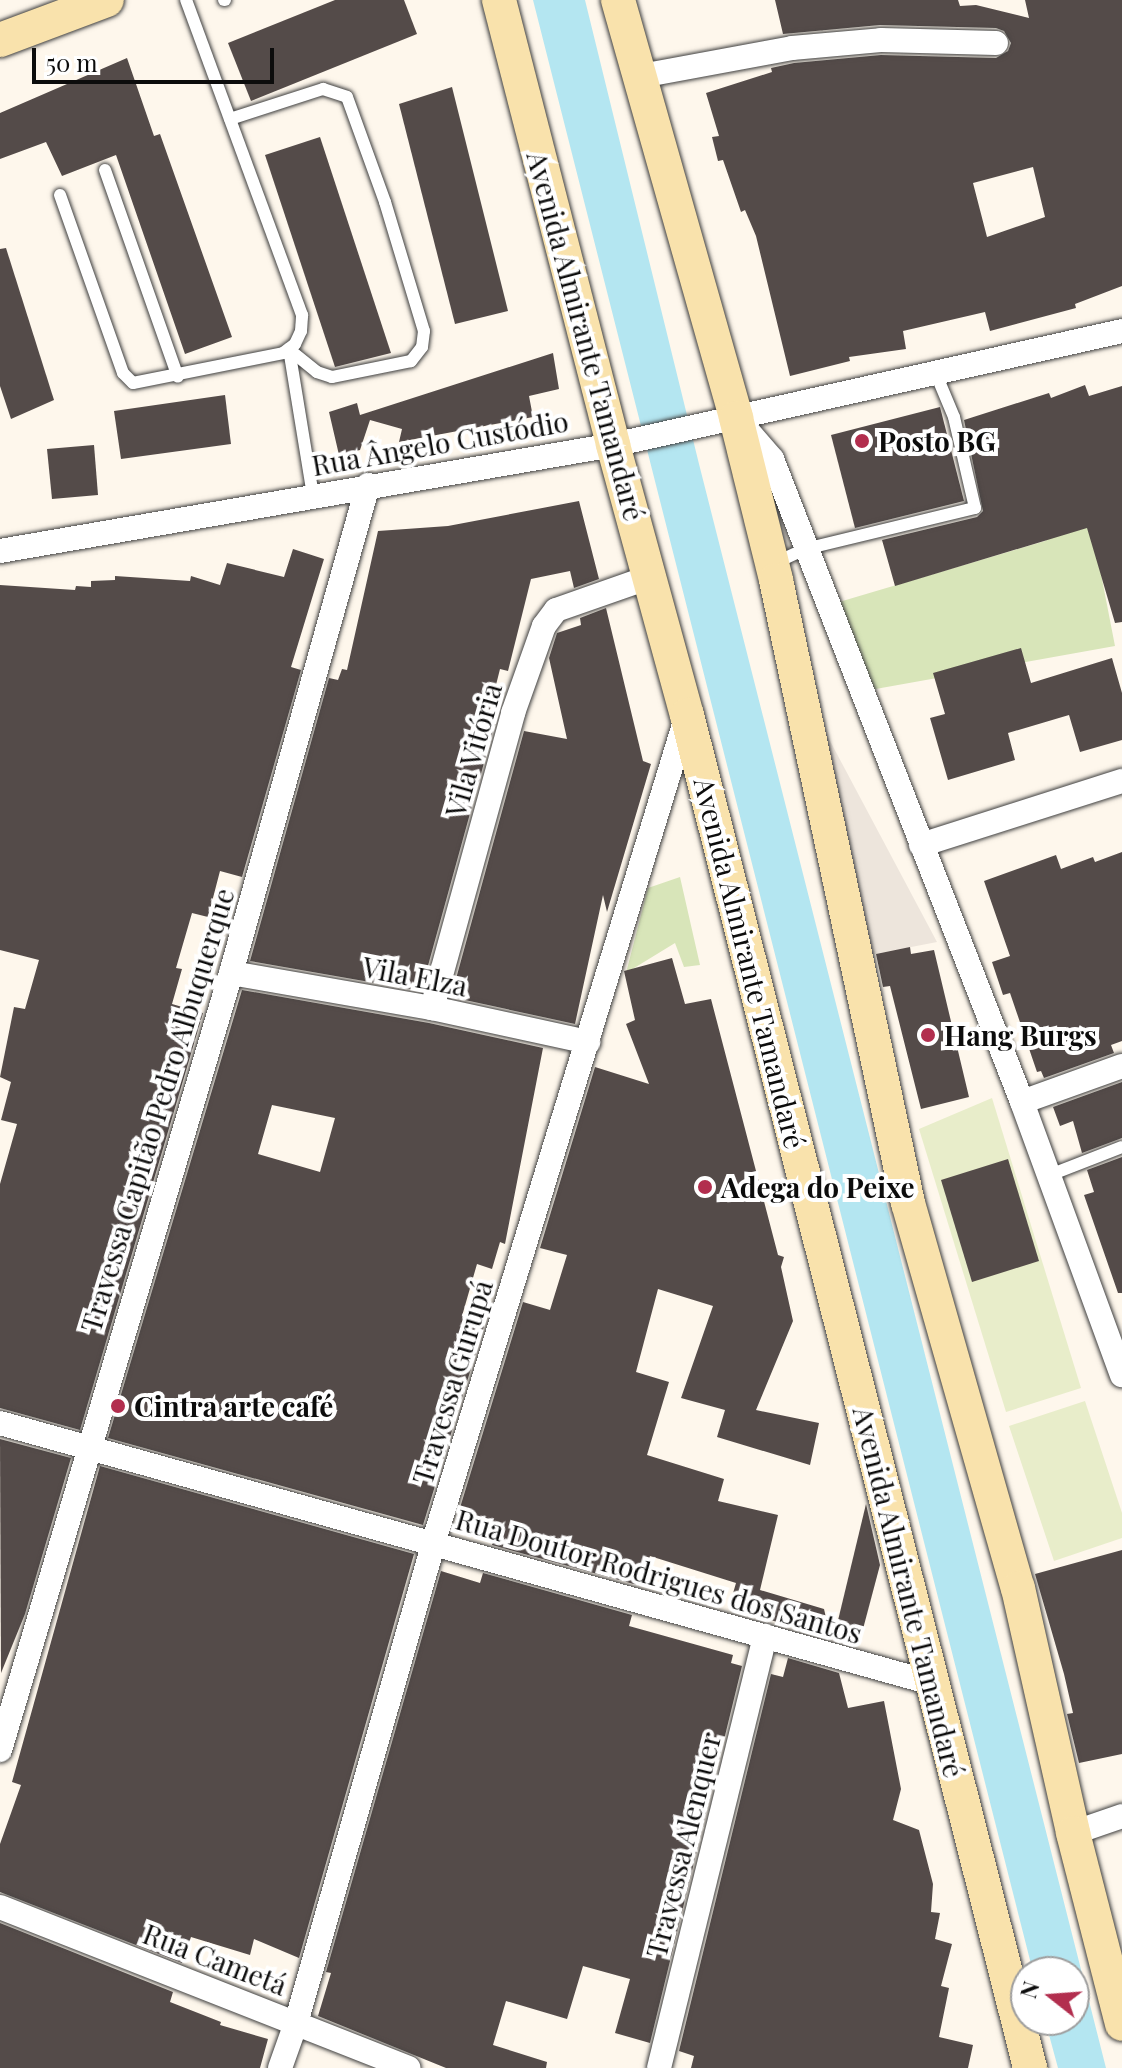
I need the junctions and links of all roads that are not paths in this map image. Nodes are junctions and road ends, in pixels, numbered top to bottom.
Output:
1 (107, 0) edge
2 (186, 0) edge
3 (499, 0) edge
4 (618, 0) edge
5 (0, 40) edge
6 (996, 43) dead end
7 (641, 76) junction
8 (230, 119) junction
9 (105, 170) dead end
10 (60, 195) dead end
11 (1122, 331) edge
12 (289, 349) junction
13 (936, 374) junction
14 (178, 377) junction
15 (736, 418) junction
16 (624, 442) junction
17 (368, 485) junction
18 (313, 495) junction
19 (1, 547) edge
20 (805, 549) junction
21 (772, 565) junction
22 (650, 577) junction
23 (687, 715) junction
24 (1122, 781) edge
25 (921, 845) junction
26 (231, 973) junction
27 (432, 1008) junction
28 (588, 1042) junction
29 (1122, 1066) edge
30 (1022, 1102) junction
31 (1122, 1147) edge
32 (1050, 1175) junction
33 (1118, 1345) edge
34 (1122, 1375) edge
35 (0, 1423) edge
36 (88, 1446) junction
37 (433, 1544) junction
38 (765, 1636) junction
39 (932, 1683) junction
40 (0, 1750) edge
41 (1122, 1816) edge
42 (1073, 1833) junction
43 (0, 1907) edge
44 (296, 2023) junction
45 (1122, 2024) edge
46 (280, 2068) edge
47 (408, 2068) edge
48 (659, 2068) edge
49 (1030, 2068) edge

1 - 5 main road
2 - 8 lane
3 - 16 main road, Avenida Almirante Tamandaré
4 - 7 main road
6 - 7 street
7 - 15 main road
8 - 12 lane
8 - 12 lane
9 - 14 lane
10 - 14 lane
11 - 13 street, Rua Ângelo Custódio
12 - 14 lane
12 - 18 lane
13 - 15 street, Rua Ângelo Custódio
13 - 20 lane
15 - 16 street, Rua Ângelo Custódio
15 - 20 street
15 - 21 main road
16 - 17 street, Rua Ângelo Custódio
16 - 22 main road, Avenida Almirante Tamandaré
17 - 18 street, Rua Ângelo Custódio
17 - 26 street, Travessa Capitão Pedro Albuquerque
18 - 19 street, Rua Ângelo Custódio
20 - 21 lane
20 - 25 street
21 - 42 main road
22 - 23 main road, Avenida Almirante Tamandaré
22 - 27 street, Vila Vitória
23 - 28 street, Travessa Gurupá
23 - 39 main road, Avenida Almirante Tamandaré
24 - 25 street
25 - 30 street
26 - 27 street, Vila Elza
26 - 36 street, Travessa Capitão Pedro Albuquerque
27 - 28 street, Vila Elza
28 - 37 street, Travessa Gurupá
29 - 30 street
30 - 32 street
31 - 32 lane
32 - 33 street
33 - 34 street
35 - 36 street, Rua Doutor Rodrigues dos Santos
36 - 37 street, Rua Doutor Rodrigues dos Santos
36 - 40 street, Travessa Capitão Pedro Albuquerque
37 - 38 street, Rua Doutor Rodrigues dos Santos
37 - 44 street, Travessa Gurupá
38 - 39 street, Rua Doutor Rodrigues dos Santos
38 - 48 street, Travessa Alenquer
39 - 49 main road, Avenida Almirante Tamandaré
41 - 42 street
42 - 45 main road
43 - 44 street, Rua Cametá
44 - 46 street, Travessa Gurupá
44 - 47 street, Rua Cametá

